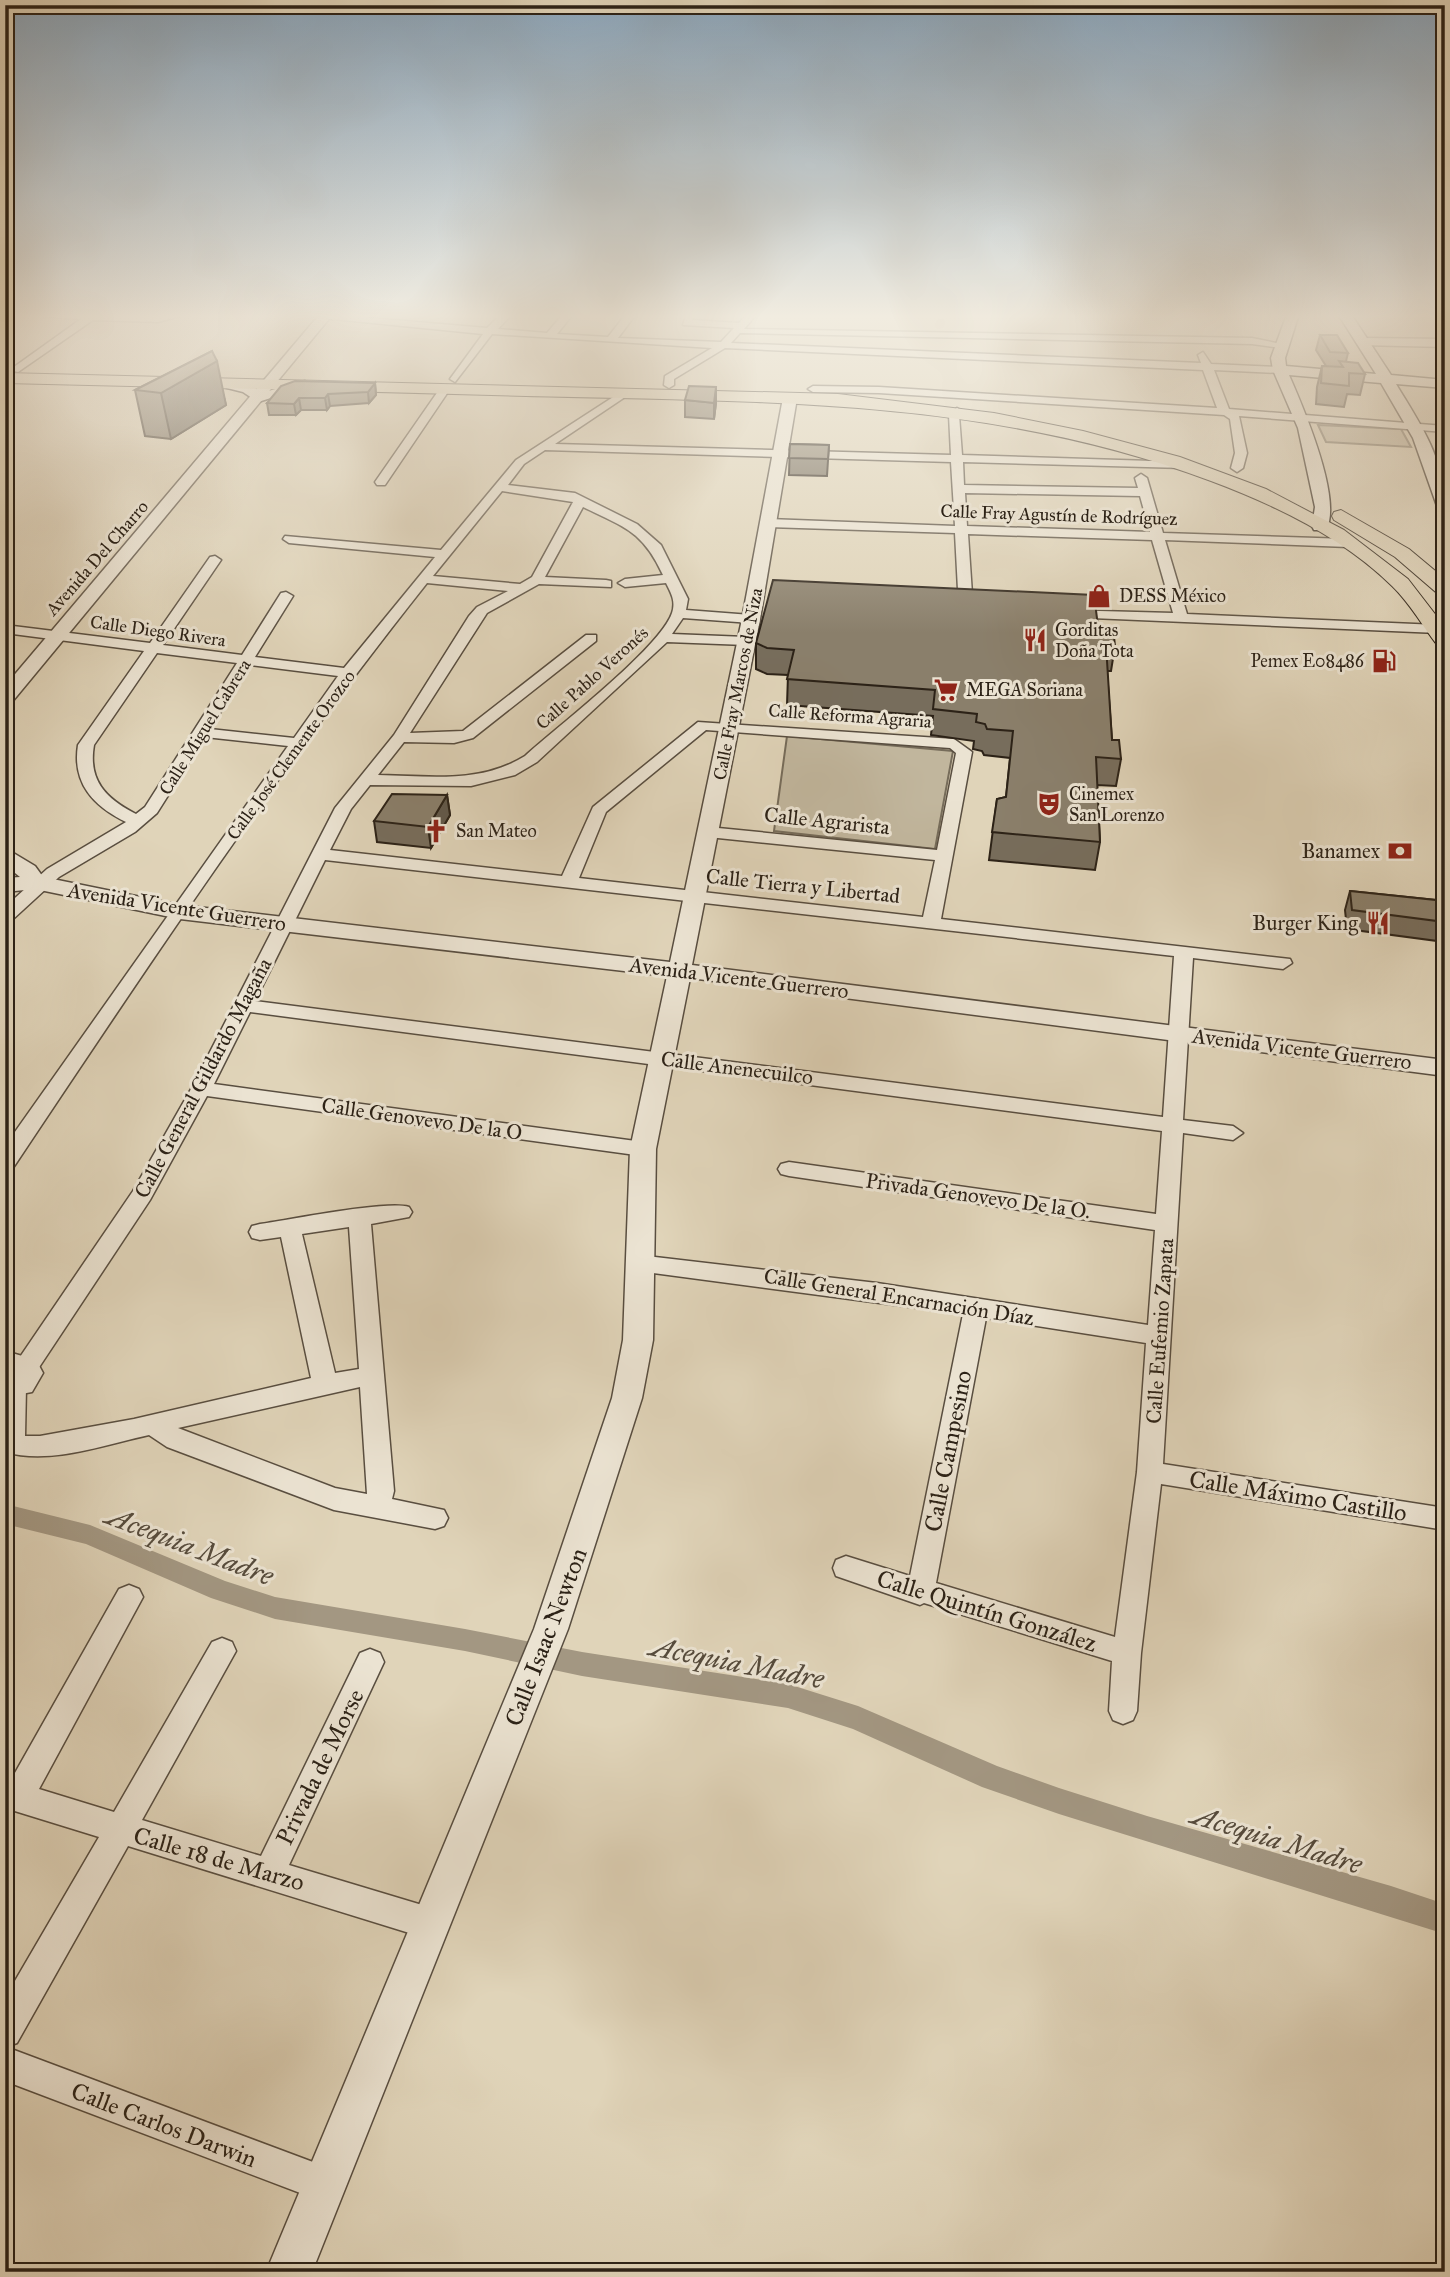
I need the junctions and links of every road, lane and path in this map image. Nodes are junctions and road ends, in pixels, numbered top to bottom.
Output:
1 (239, 420) edge
2 (424, 420) edge
3 (586, 420) edge
4 (785, 420) edge
5 (954, 420) edge
6 (1007, 420) edge
7 (1067, 420) edge
8 (1236, 420) edge
9 (1302, 420) edge
10 (1353, 420) edge
11 (1411, 420) edge
12 (1413, 424) junction
13 (1445, 429) edge
14 (542, 447) junction
15 (778, 454) junction
16 (1137, 457) junction
17 (956, 458) junction
18 (1237, 468) junction
19 (1440, 474) edge
20 (381, 482) dead end
21 (499, 487) junction
22 (959, 489) junction
23 (1146, 492) junction
24 (580, 501) junction
25 (1445, 506) edge
26 (1322, 516) junction
27 (768, 523) junction
28 (961, 529) junction
29 (1160, 537) junction
30 (289, 539) dead end
31 (1348, 543) junction
32 (444, 554) junction
33 (215, 560) dead end
34 (672, 578) junction
35 (425, 579) junction
36 (625, 583) dead end
37 (532, 584) junction
38 (606, 584) dead end
39 (1445, 590) edge
40 (286, 596) dead end
41 (966, 609) edge
42 (1046, 612) edge
43 (679, 614) junction
44 (1181, 618) junction
45 (751, 619) junction
46 (5, 629) edge
47 (1441, 635) edge
48 (56, 636) junction
49 (591, 638) dead end
50 (666, 638) junction
51 (746, 641) junction
52 (150, 650) junction
53 (246, 662) junction
54 (348, 673) junction
55 (5, 698) edge
56 (730, 726) junction
57 (199, 732) junction
58 (400, 737) junction
59 (298, 743) junction
60 (365, 780) junction
61 (138, 822) junction
62 (708, 832) junction
63 (5, 854) edge
64 (317, 854) junction
65 (942, 856) junction
66 (569, 881) junction
67 (38, 883) junction
68 (5, 885) edge
69 (694, 897) junction
70 (180, 912) junction
71 (5, 917) edge
72 (931, 923) junction
73 (284, 925) junction
74 (1184, 951) junction
75 (1283, 963) dead end
76 (679, 970) junction
77 (241, 1005) junction
78 (1178, 1034) junction
79 (660, 1058) junction
80 (1445, 1068) edge
81 (201, 1089) junction
82 (1175, 1125) junction
83 (1233, 1133) dead end
84 (643, 1149) junction
85 (5, 1163) edge
86 (789, 1168) dead end
87 (401, 1212) dead end
88 (359, 1217) junction
89 (1168, 1224) junction
90 (290, 1227) junction
91 (260, 1232) dead end
92 (638, 1263) junction
93 (976, 1309) junction
94 (1159, 1336) junction
95 (14, 1370) edge
96 (370, 1376) junction
97 (326, 1384) junction
98 (153, 1425) junction
99 (8, 1443) edge
100 (1150, 1472) junction
101 (377, 1508) junction
102 (435, 1518) dead end
103 (1445, 1519) edge
104 (846, 1568) dead end
105 (920, 1592) junction
106 (129, 1597) dead end
107 (222, 1651) dead end
108 (1127, 1653) junction
109 (370, 1661) dead end
110 (1123, 1711) dead end
111 (12, 1795) edge
112 (120, 1830) junction
113 (269, 1873) junction
114 (432, 1924) junction
115 (5, 2031) edge
116 (5, 2064) edge
117 (324, 2184) junction
118 (289, 2272) edge

1 - 48 street, Avenida Del Charro
2 - 20 street
3 - 14 street, Calle José Clemente Orozco
4 - 15 street, Calle Fray Marcos de Niza
5 - 17 street
6 - 16 main road
7 - 18 main road
8 - 18 street
9 - 26 main road
10 - 12 street
11 - 12 main road
12 - 13 street
12 - 19 main road
14 - 15 street
14 - 21 street, Calle José Clemente Orozco
15 - 17 street
15 - 27 street, Calle Fray Marcos de Niza
16 - 17 street
16 - 23 street
16 - 26 main road
17 - 22 street
18 - 26 main road
19 - 25 main road
21 - 24 street
21 - 32 street, Calle José Clemente Orozco
22 - 23 street
22 - 28 street
23 - 29 street
24 - 34 street
24 - 37 street
26 - 31 main road
26 - 39 main road
27 - 28 street, Calle Fray Agustín de Rodríguez
27 - 45 street, Calle Fray Marcos de Niza
28 - 29 street, Calle Fray Agustín de Rodríguez
28 - 41 street
29 - 31 street, Calle Fray Agustín de Rodríguez
29 - 44 street
30 - 32 street
31 - 47 main road
32 - 35 street, Calle José Clemente Orozco
33 - 52 street
34 - 36 street
34 - 43 street
35 - 37 street
35 - 54 street, Calle José Clemente Orozco
37 - 38 street
37 - 58 street, Calle General Gildardo Magaña
40 - 53 street, Calle Miguel Cabrera
42 - 44 street
43 - 45 street
43 - 50 street, Calle Pablo Veronés
44 - 47 street
45 - 51 street, Calle Fray Marcos de Niza
46 - 48 street, Calle Diego Rivera
48 - 52 street, Calle Diego Rivera
48 - 55 street, Avenida Del Charro
49 - 58 street
50 - 51 street
50 - 60 street, Calle Pablo Veronés
51 - 56 street, Calle Fray Marcos de Niza
52 - 53 street, Calle Diego Rivera
52 - 61 street
53 - 54 street, Calle Diego Rivera
53 - 57 street, Calle Miguel Cabrera
54 - 59 street, Calle José Clemente Orozco
56 - 62 street, Calle Fray Marcos de Niza
56 - 65 street, Calle Reforma Agraria
56 - 66 street, Calle Reforma Agraria
57 - 59 street
57 - 61 street, Calle Miguel Cabrera
58 - 60 street, Calle General Gildardo Magaña
59 - 70 street, Calle José Clemente Orozco
60 - 64 street, Calle General Gildardo Magaña
61 - 67 street, Calle Miguel Cabrera
62 - 65 street, Calle Agrarista
62 - 69 street, Calle Fray Marcos de Niza
63 - 67 street
64 - 66 street, Calle Tierra y Libertad
64 - 73 street, Calle General Gildardo Magaña
65 - 72 street
66 - 69 street, Calle Tierra y Libertad
67 - 68 street, Avenida Vicente Guerrero
67 - 70 street, Avenida Vicente Guerrero
67 - 71 street, Calle Miguel Cabrera
69 - 72 street, Calle Tierra y Libertad
69 - 76 street, Calle Fray Marcos de Niza
70 - 73 street, Avenida Vicente Guerrero
70 - 85 street, Calle José Clemente Orozco
72 - 74 street, Calle Tierra y Libertad
73 - 76 street, Avenida Vicente Guerrero
73 - 77 street, Calle General Gildardo Magaña
74 - 75 street, Calle Tierra y Libertad
74 - 78 street, Calle Eufemio Zapata
76 - 78 street, Avenida Vicente Guerrero
76 - 79 street, Calle Isaac Newton
77 - 79 street, Calle Anenecuilco
77 - 81 street, Calle General Gildardo Magaña
78 - 80 street, Avenida Vicente Guerrero
78 - 82 street, Calle Eufemio Zapata
79 - 82 street, Calle Anenecuilco
79 - 84 street, Calle Isaac Newton
81 - 84 street, Calle Genovevo De la O
81 - 95 street, Calle General Gildardo Magaña
82 - 83 street, Calle Anenecuilco
82 - 89 street, Calle Eufemio Zapata
84 - 92 street, Calle Isaac Newton
86 - 89 street, Privada Genovevo De la O.
87 - 88 street
88 - 90 street
88 - 96 street
89 - 94 street, Calle Eufemio Zapata
90 - 91 street
90 - 97 street
92 - 93 street, Calle General Encarnación Díaz
92 - 114 street, Calle Isaac Newton
93 - 94 street, Calle General Encarnación Díaz
93 - 105 street, Calle Campesino
94 - 100 street, Calle Eufemio Zapata
95 - 99 street
96 - 97 street
96 - 101 street
97 - 98 street
98 - 99 street
98 - 101 street
100 - 103 street, Calle Máximo Castillo
100 - 108 street, Calle Eufemio Zapata
101 - 102 street
104 - 105 street, Calle Quintín González
105 - 108 street, Calle Quintín González
106 - 111 street
107 - 112 street
108 - 110 street, Calle Eufemio Zapata
109 - 113 street, Privada de Morse
111 - 112 street, Calle 18 de Marzo
112 - 113 street, Calle 18 de Marzo
112 - 115 street
113 - 114 street, Calle 18 de Marzo
114 - 117 street, Calle Isaac Newton
116 - 117 street, Calle Carlos Darwin
117 - 118 street, Calle Isaac Newton

